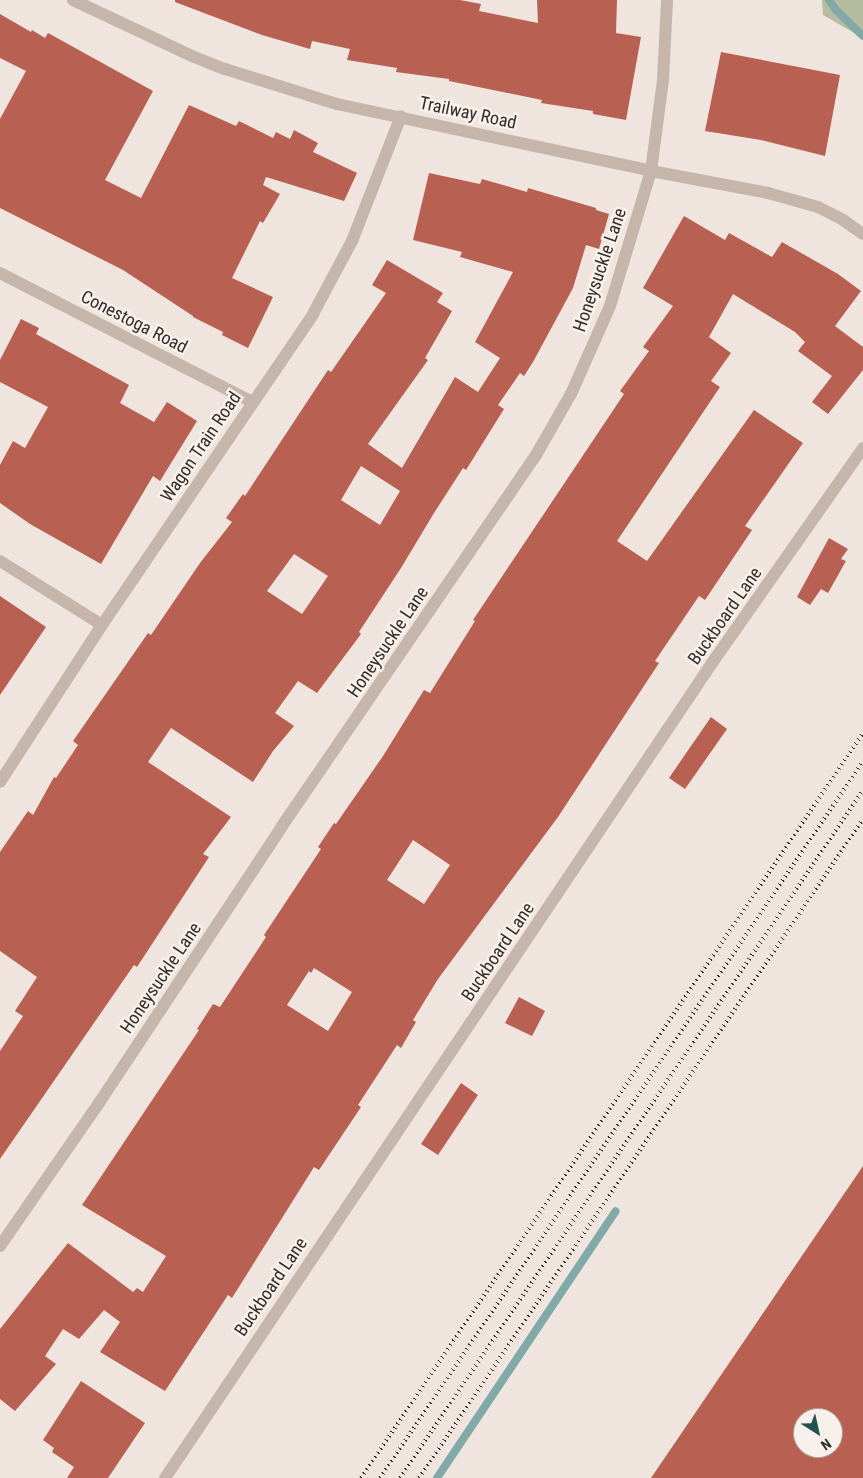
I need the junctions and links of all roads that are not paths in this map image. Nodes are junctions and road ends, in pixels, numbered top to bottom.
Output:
1 (73, 0) edge
2 (667, 0) edge
3 (401, 116) junction
4 (651, 171) junction
5 (863, 234) edge
6 (0, 273) edge
7 (252, 402) junction
8 (863, 448) edge
9 (0, 561) edge
10 (102, 625) junction
11 (0, 782) edge
12 (0, 1246) edge
13 (165, 1478) edge

1 - 3 street, Trailway Road
2 - 4 street, Honeysuckle Lane
3 - 4 street, Trailway Road
3 - 7 street, Wagon Train Road
4 - 5 street, Trailway Road
4 - 12 street, Honeysuckle Lane
6 - 7 street, Conestoga Road
7 - 10 street, Wagon Train Road
8 - 13 street, Buckboard Lane
9 - 10 street
10 - 11 street, Wagon Train Road

